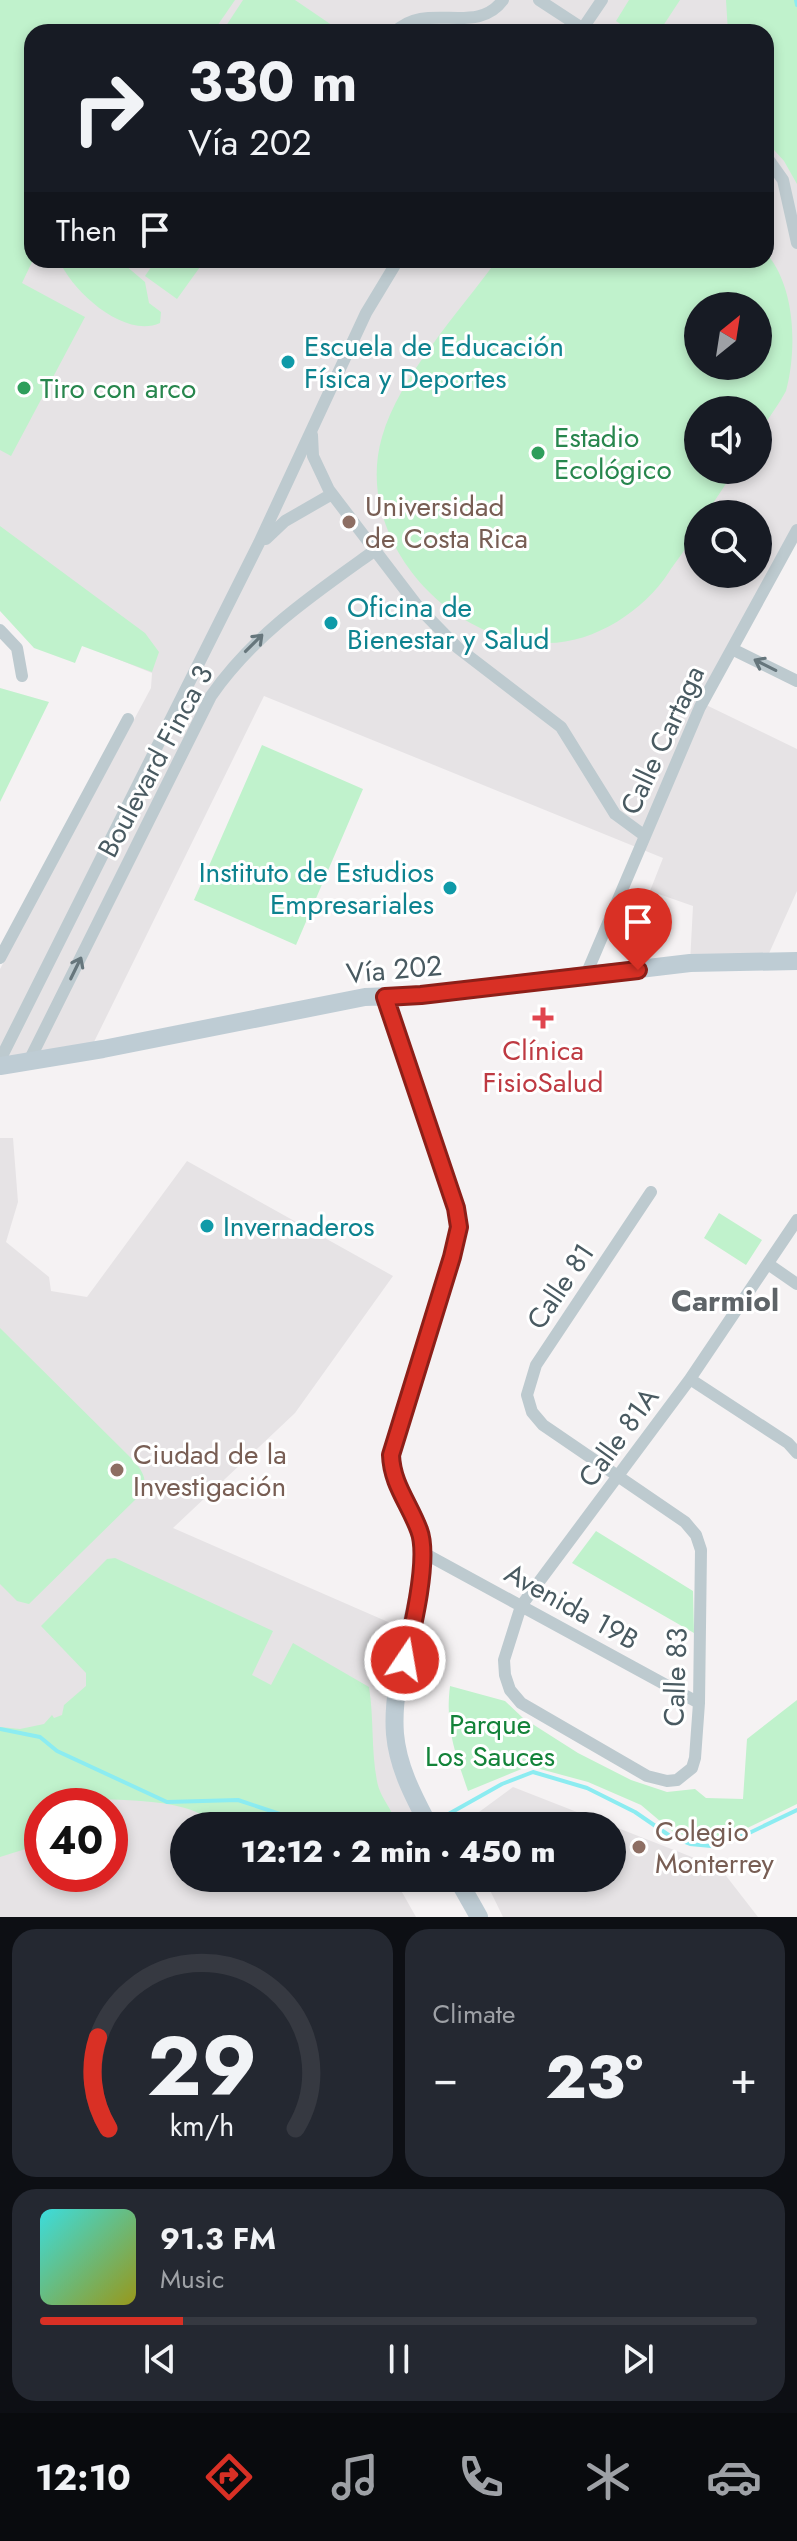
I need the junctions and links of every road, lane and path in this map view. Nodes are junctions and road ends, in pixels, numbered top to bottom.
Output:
1 (503, 0) edge
2 (539, 0) edge
3 (602, 0) edge
4 (401, 24) edge
5 (577, 24) edge
6 (589, 24) edge
7 (774, 165) edge
8 (797, 243) edge
9 (393, 268) edge
10 (312, 432) junction
11 (332, 494) junction
12 (795, 537) edge
13 (256, 549) junction
14 (374, 551) junction
15 (0, 630) edge
16 (732, 649) junction
17 (22, 676) dead end
18 (797, 681) edge
19 (128, 719) dead end
20 (645, 836) junction
21 (0, 958) edge
22 (797, 961) edge
23 (585, 977) junction
24 (385, 997) junction
25 (0, 1060) edge
26 (28, 1063) junction
27 (0, 1066) edge
28 (651, 1192) dead end
29 (797, 1220) edge
30 (768, 1264) junction
31 (797, 1284) edge
32 (690, 1379) junction
33 (532, 1412) joint
34 (797, 1453) edge
35 (620, 1476) junction
36 (422, 1552) junction
37 (521, 1606) junction
38 (699, 1703) junction
39 (677, 1780) joint
40 (422, 1812) edge
41 (465, 1892) edge
42 (479, 1917) edge

1 - 4 street
2 - 5 street
3 - 6 street
7 - 8 street
9 - 10 street, Boulevard Finca 3
10 - 11 street
10 - 13 street, Boulevard Finca 3
11 - 13 street, Boulevard Finca 3
11 - 14 street
12 - 16 street, Calle Cartaga
13 - 25 street, Boulevard Finca 3
14 - 20 street
26 -> 14 street, Boulevard Finca 3
15 - 17 street
18 -> 16 street
16 - 20 street, Calle Cartaga
19 - 21 street
20 - 23 street, Calle Cartaga
22 - 23 street, Vía 202
23 - 24 street, Vía 202
24 - 26 street, Vía 202
24 - 36 street
26 - 27 street, Vía 202
28 - 33 street, Calle 81
29 - 30 street, Calle 81A
30 - 31 street
30 - 32 street, Calle 81A
32 - 34 street
32 - 35 street, Calle 81A
33 - 35 street, Calle 83
35 - 37 street, Calle 81A
35 - 38 street, Calle 83
36 - 37 street, Avenida 19B
36 - 40 street
37 - 38 street, Avenida 19B
37 - 39 street, Calle 81A
38 - 39 street, Calle 83
41 - 42 street

